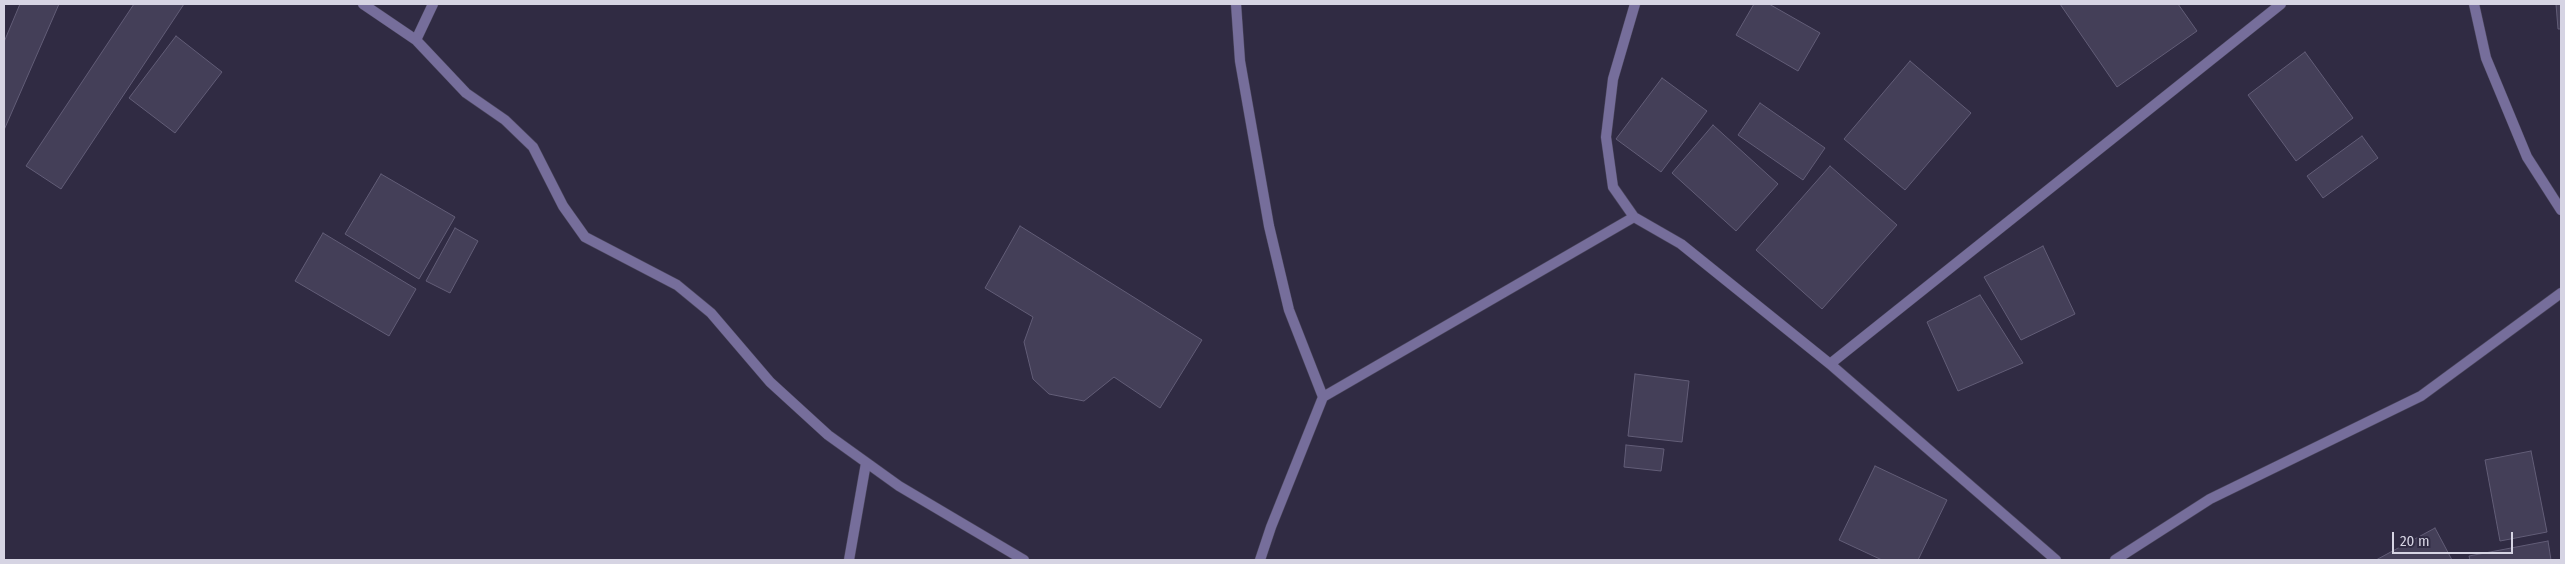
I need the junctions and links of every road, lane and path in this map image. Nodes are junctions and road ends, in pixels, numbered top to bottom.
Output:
1 (363, 4) edge
2 (433, 4) edge
3 (1236, 4) edge
4 (1636, 4) edge
5 (2281, 4) edge
6 (2474, 4) edge
7 (416, 40) junction
8 (2561, 210) edge
9 (1634, 216) junction
10 (2561, 293) edge
11 (1830, 364) junction
12 (1322, 397) junction
13 (866, 463) junction
14 (849, 560) edge
15 (1024, 560) edge
16 (1260, 560) edge
17 (2056, 560) edge
18 (2115, 560) edge

1 - 7 street
2 - 7 street
3 - 12 street
4 - 9 street
5 - 11 street
6 - 8 street
7 - 13 street
9 - 11 street
9 - 12 street
10 - 18 street
11 - 17 street
12 - 16 street
13 - 14 street
13 - 15 street

